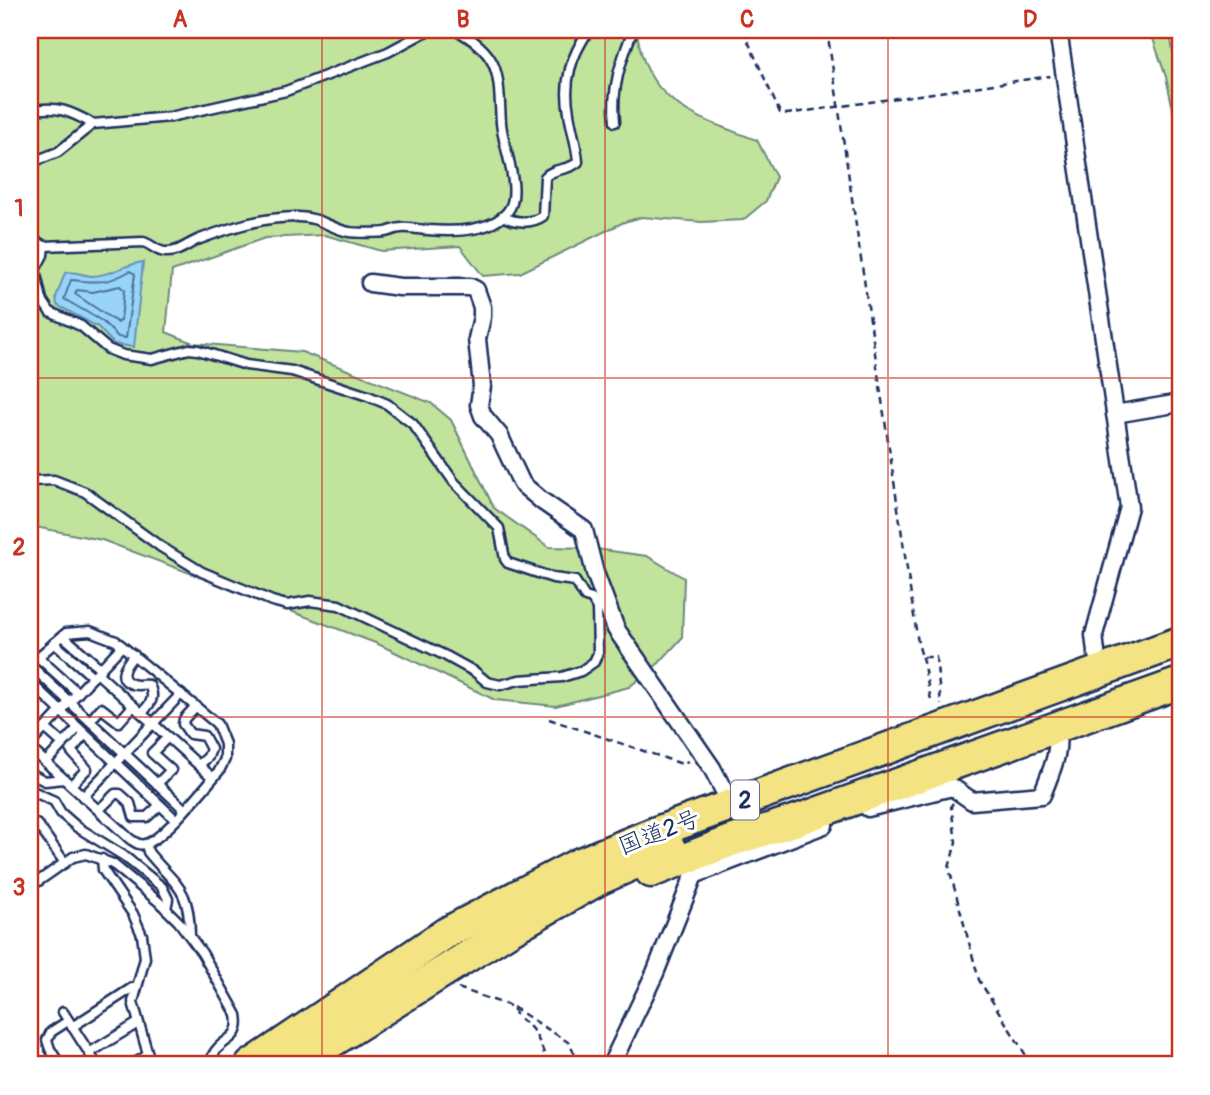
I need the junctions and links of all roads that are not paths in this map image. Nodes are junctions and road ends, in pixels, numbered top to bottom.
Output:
1 (429, 30) edge
2 (456, 30) edge
3 (589, 30) edge
4 (633, 30) edge
5 (1058, 30) edge
6 (30, 111) edge
7 (615, 122) dead end
8 (93, 124) junction
9 (30, 163) edge
10 (503, 216) junction
11 (30, 237) edge
12 (44, 246) junction
13 (33, 266) edge
14 (370, 283) dead end
15 (1180, 404) edge
16 (1115, 414) junction
17 (30, 481) edge
18 (1180, 621) edge
19 (63, 636) junction
20 (1180, 642) edge
21 (54, 643) junction
22 (122, 646) junction
23 (1097, 652) junction
24 (134, 655) junction
25 (38, 657) junction
26 (1180, 663) edge
27 (30, 665) edge
28 (97, 673) junction
29 (30, 683) edge
30 (1180, 683) edge
31 (78, 693) junction
32 (181, 694) junction
33 (69, 702) junction
34 (133, 706) junction
35 (196, 706) junction
36 (1056, 707) junction
37 (61, 711) junction
38 (142, 713) junction
39 (30, 715) edge
40 (90, 721) junction
41 (30, 722) edge
42 (153, 723) junction
43 (45, 728) junction
44 (82, 731) junction
45 (168, 737) junction
46 (63, 744) junction
47 (30, 746) edge
48 (124, 754) junction
49 (46, 762) junction
50 (116, 763) junction
51 (199, 765) junction
52 (30, 773) edge
53 (213, 778) junction
54 (68, 782) junction
55 (156, 784) junction
56 (723, 789) junction
57 (30, 790) edge
58 (83, 797) junction
59 (160, 804) junction
60 (184, 809) junction
61 (99, 810) junction
62 (175, 819) junction
63 (818, 820) junction
64 (30, 821) edge
65 (146, 844) junction
66 (102, 859) junction
67 (65, 863) junction
68 (30, 887) edge
69 (166, 909) junction
70 (508, 931) junction
71 (446, 933) junction
72 (190, 936) junction
73 (136, 988) junction
74 (63, 1012) dead end
75 (138, 1023) junction
76 (70, 1024) junction
77 (89, 1053) junction
78 (148, 1055) junction
79 (60, 1065) edge
80 (97, 1065) edge
81 (132, 1065) edge
82 (151, 1065) edge
83 (217, 1065) edge
84 (251, 1065) edge
85 (295, 1065) edge
86 (611, 1065) edge

1 - 8 lane
2 - 10 lane
3 - 10 lane
4 - 7 lane
5 - 16 street
6 - 8 lane
8 - 9 lane
10 - 12 lane
11 - 12 lane
12 - 13 lane
13 - 17 lane
14 - 56 street
15 - 16 street
16 - 23 street
18 - 23 highway
19 - 21 lane
19 - 22 lane
19 - 28 lane
20 - 36 highway, 国道2号 / 2
21 - 25 lane
21 - 28 lane
22 - 24 lane
22 - 28 lane
23 - 56 highway
24 - 32 lane
24 - 38 lane
25 - 27 lane
25 - 31 lane
26 - 36 highway, 国道2号 / 2
27 - 33 lane
28 - 31 lane
28 - 34 lane
29 - 37 lane
30 - 36 highway
31 - 33 lane
32 - 35 lane
32 - 42 lane
33 - 37 lane
33 - 40 lane
34 - 38 lane
34 - 40 lane
35 - 51 lane
35 - 53 lane
36 - 63 highway
36 - 63 street
36 - 70 highway, 国道2号 / 2
36 - 71 highway, 国道2号 / 2
37 - 43 lane
37 - 44 lane
38 - 42 lane
39 - 41 lane
40 - 48 lane
42 - 45 lane
42 - 48 lane
43 - 46 lane
43 - 47 lane
44 - 46 lane
44 - 50 lane
44 - 54 lane
45 - 51 lane
45 - 55 lane
46 - 49 lane
47 - 49 lane
48 - 50 lane
48 - 55 lane
49 - 54 lane
50 - 58 lane
50 - 59 lane
51 - 53 lane
52 - 54 lane
53 - 60 lane
54 - 58 lane
55 - 60 lane
56 - 71 highway
57 - 69 lane
58 - 61 lane
59 - 61 lane
59 - 62 lane
60 - 62 lane
61 - 65 lane
62 - 65 lane
63 - 70 highway
63 - 86 street
64 - 67 lane
65 - 72 lane
66 - 67 lane
66 - 69 lane
66 - 73 lane
67 - 68 lane
69 - 72 lane
70 - 85 highway, 国道2号 / 2
71 - 84 highway, 国道2号 / 2
72 - 83 lane
73 - 75 lane
73 - 76 lane
74 - 76 lane
75 - 77 lane
75 - 78 lane
76 - 77 lane
76 - 79 lane
77 - 80 lane
78 - 81 lane
78 - 82 lane

